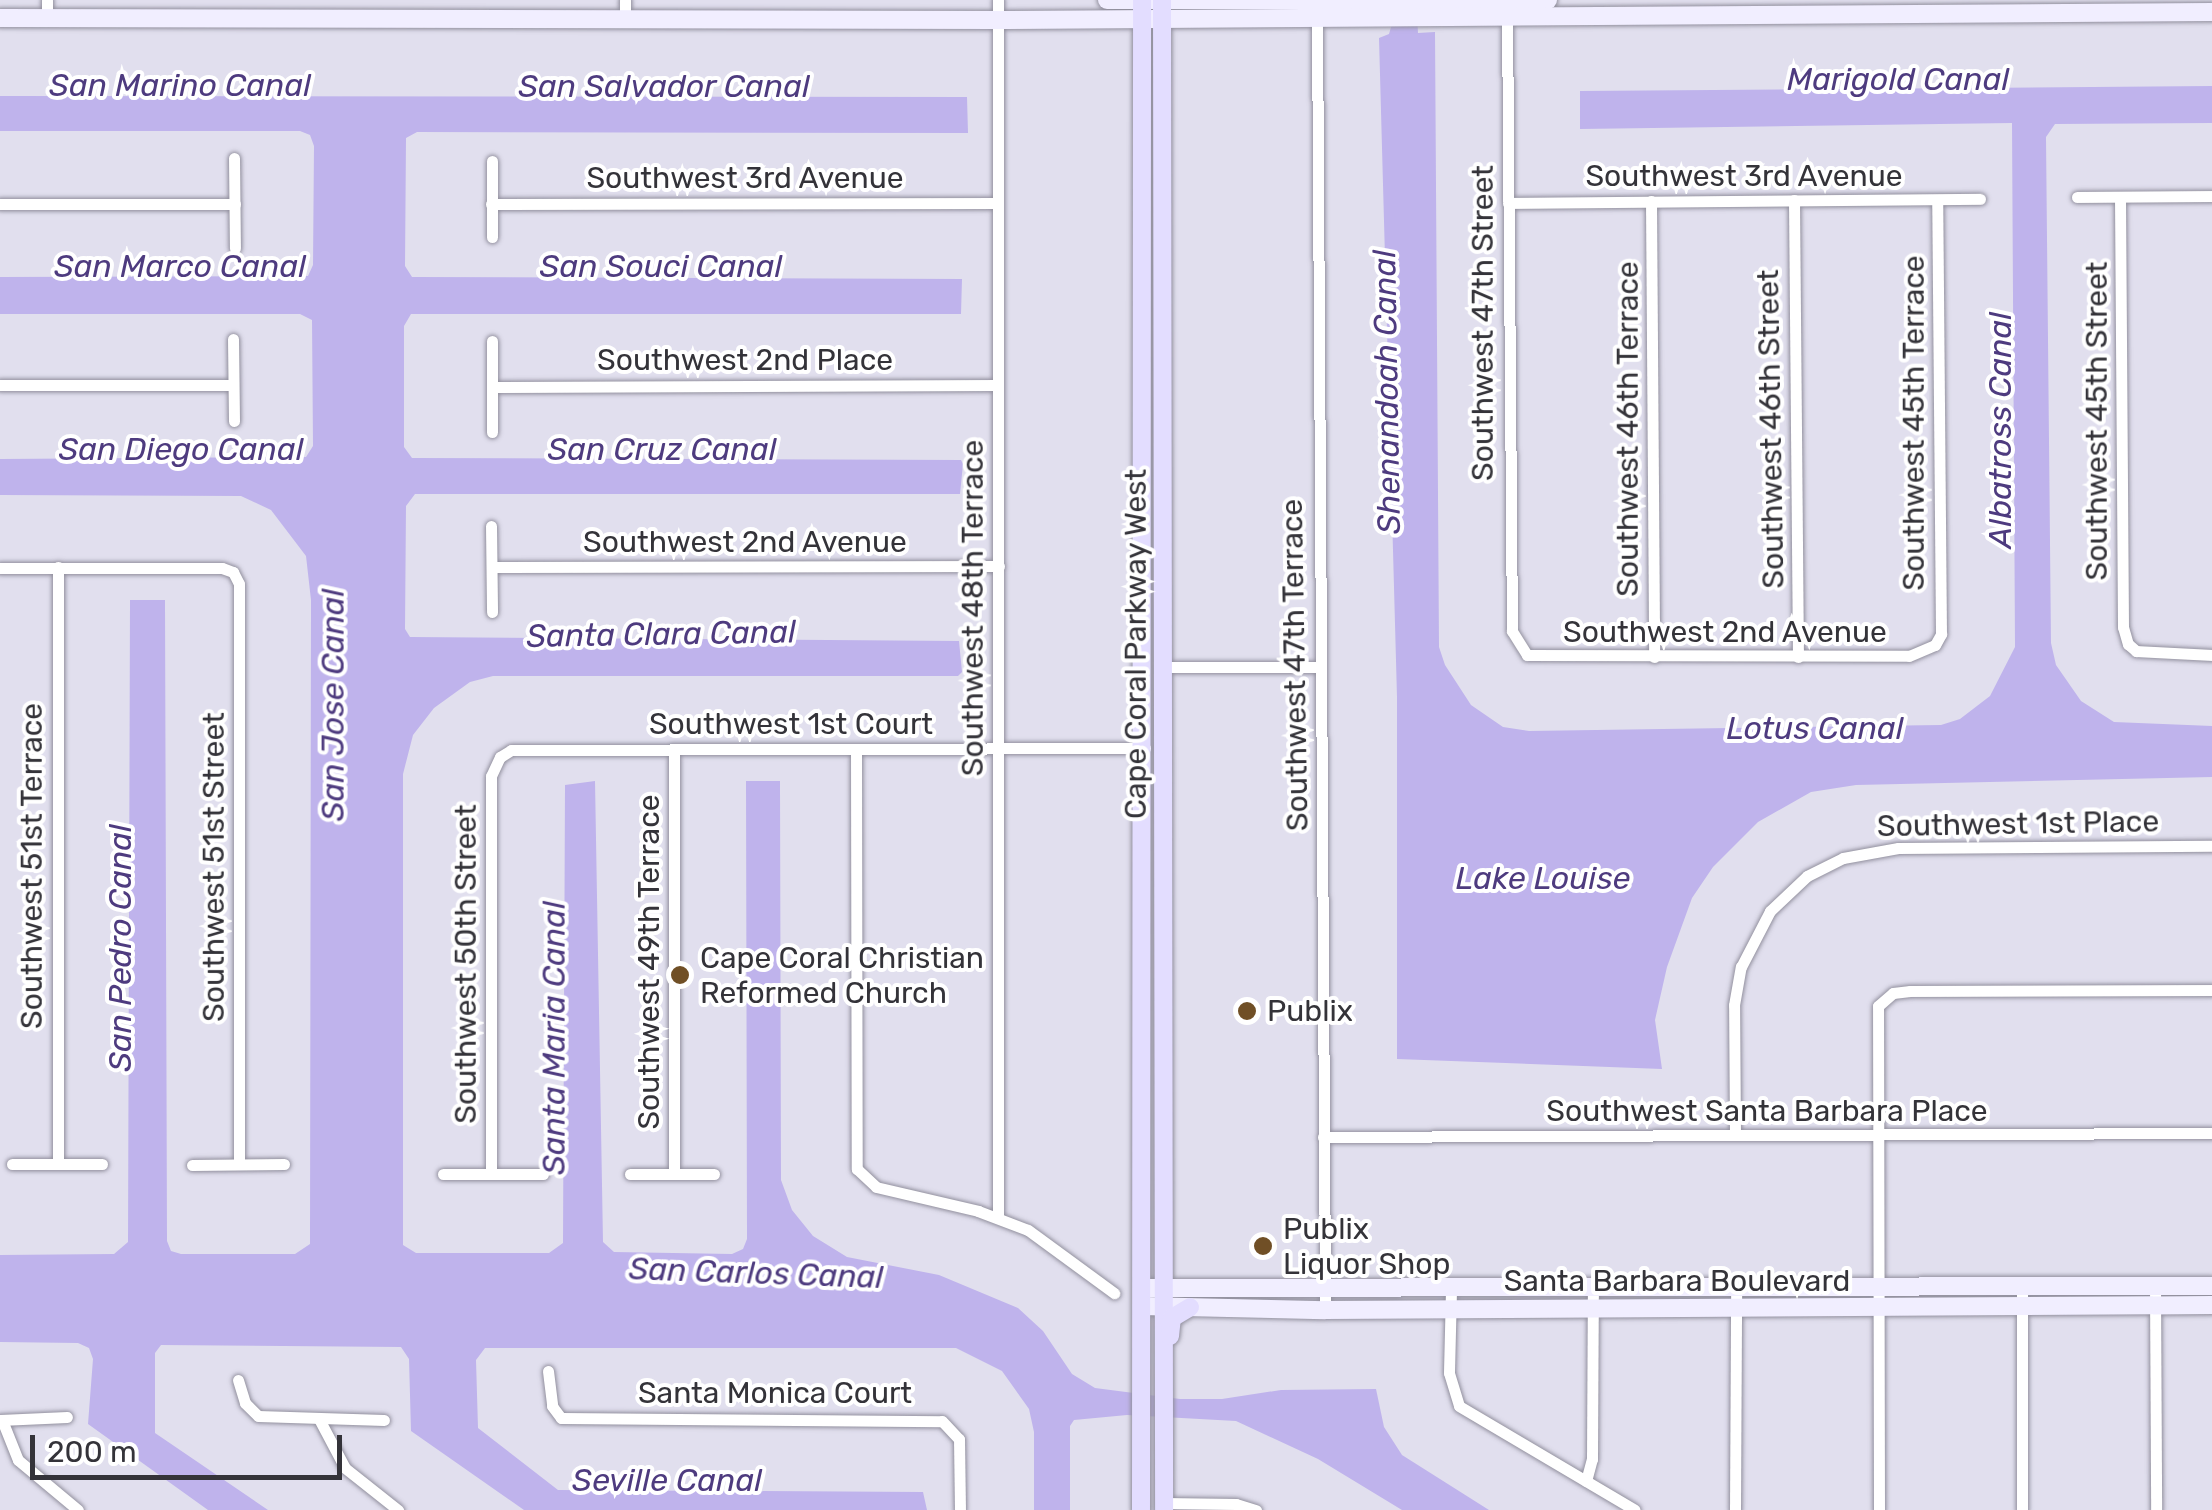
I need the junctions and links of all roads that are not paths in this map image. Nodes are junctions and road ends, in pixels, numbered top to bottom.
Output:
1 (998, 0) edge
2 (1107, 0) edge
3 (1548, 0) edge
4 (1506, 6) edge
5 (2120, 6) edge
6 (1142, 7) edge
7 (1162, 7) edge
8 (1315, 7) edge
9 (1374, 7) edge
10 (1649, 8) edge
11 (46, 9) edge
12 (349, 9) edge
13 (1432, 9) edge
14 (625, 10) edge
15 (2212, 12) edge
16 (0, 18) edge
17 (998, 20) junction
18 (234, 158) dead end
19 (492, 161) dead end
20 (2212, 196) edge
21 (2120, 197) junction
22 (2077, 198) dead end
23 (1794, 200) junction
24 (1938, 200) junction
25 (1980, 200) dead end
26 (1651, 201) junction
27 (1508, 202) junction
28 (998, 203) junction
29 (0, 204) edge
30 (235, 204) junction
31 (492, 204) junction
32 (492, 237) dead end
33 (235, 248) dead end
34 (234, 339) dead end
35 (492, 342) dead end
36 (998, 384) junction
37 (0, 385) edge
38 (233, 385) junction
39 (492, 386) junction
40 (234, 421) dead end
41 (492, 432) dead end
42 (492, 526) dead end
43 (1143, 540) junction
44 (999, 566) junction
45 (492, 567) junction
46 (0, 568) edge
47 (58, 568) junction
48 (492, 612) dead end
49 (1516, 644) joint
50 (1935, 645) joint
51 (2212, 654) edge
52 (1798, 657) junction
53 (1654, 658) junction
54 (1164, 667) junction
55 (1321, 667) junction
56 (998, 748) junction
57 (1145, 748) junction
58 (674, 749) junction
59 (856, 749) junction
60 (500, 756) joint
61 (2212, 846) edge
62 (1164, 874) junction
63 (1145, 939) junction
64 (2212, 990) edge
65 (1164, 1068) junction
66 (2212, 1134) edge
67 (1735, 1136) junction
68 (1877, 1136) junction
69 (1323, 1138) junction
70 (12, 1164) dead end
71 (58, 1164) junction
72 (102, 1164) dead end
73 (192, 1164) dead end
74 (239, 1164) junction
75 (284, 1164) dead end
76 (443, 1174) dead end
77 (491, 1174) junction
78 (543, 1174) dead end
79 (630, 1174) dead end
80 (674, 1174) junction
81 (714, 1174) dead end
82 (998, 1217) junction
83 (2155, 1286) junction
84 (2212, 1286) edge
85 (2022, 1287) junction
86 (1736, 1288) junction
87 (1878, 1288) junction
88 (1325, 1289) junction
89 (1593, 1289) junction
90 (1451, 1290) junction
91 (1114, 1293) dead end
92 (1142, 1297) junction
93 (1164, 1297) junction
94 (2212, 1305) edge
95 (2155, 1306) junction
96 (1190, 1307) junction
97 (1878, 1307) junction
98 (2022, 1307) junction
99 (1736, 1308) junction
100 (1450, 1309) junction
101 (1592, 1309) junction
102 (1325, 1310) junction
103 (548, 1371) dead end
104 (238, 1380) dead end
105 (1167, 1391) junction
106 (67, 1417) dead end
107 (319, 1419) junction
108 (1, 1420) edge
109 (384, 1420) dead end
110 (1586, 1482) junction
111 (1164, 1507) edge
112 (78, 1510) edge
113 (398, 1510) edge
114 (960, 1510) edge
115 (1141, 1510) edge
116 (1256, 1510) edge
117 (1635, 1510) edge
118 (1735, 1510) edge
119 (1878, 1510) edge
120 (2022, 1510) edge
121 (2156, 1510) edge

1 - 17 street, Southwest 48th Terrace
2 - 6 street
3 - 4 street
4 - 10 street
4 - 13 street
4 - 27 street, Southwest 47th Street
5 - 10 street
5 - 15 street
6 - 7 street
6 - 17 street
6 - 43 main road, Cape Coral Parkway West
7 - 8 street
7 - 54 main road, Cape Coral Parkway West
8 - 9 street
8 - 55 street, Southwest 47th Terrace
9 - 13 street
11 - 12 street
11 - 16 street
12 - 14 street
14 - 17 street
17 - 28 street, Southwest 48th Terrace
18 - 30 street
19 - 31 street
20 - 21 street
21 - 22 street
21 - 51 street, Southwest 45th Street
23 - 24 street, Southwest 3rd Avenue
23 - 26 street, Southwest 3rd Avenue
23 - 52 street, Southwest 46th Street
24 - 25 street, Southwest 3rd Avenue
24 - 50 street, Southwest 45th Terrace
26 - 27 street, Southwest 3rd Avenue
26 - 53 street, Southwest 46th Terrace
27 - 49 street, Southwest 47th Street
28 - 31 street, Southwest 3rd Avenue
28 - 36 street, Southwest 48th Terrace
29 - 30 street
30 - 33 street
31 - 32 street
34 - 38 street
35 - 39 street
36 - 39 street, Southwest 2nd Place
36 - 44 street, Southwest 48th Terrace
37 - 38 street
38 - 40 street
39 - 41 street
42 - 45 street
43 - 54 main road
43 - 57 main road, Cape Coral Parkway West
44 - 45 street, Southwest 2nd Avenue
44 - 56 street, Southwest 48th Terrace
45 - 48 street
46 - 47 street
47 - 71 street, Southwest 51st Terrace
47 - 74 street, Southwest 51st Street
49 - 53 street, Southwest 2nd Avenue
50 - 52 street, Southwest 2nd Avenue
52 - 53 street, Southwest 2nd Avenue
54 - 55 street
54 - 62 main road, Cape Coral Parkway West
55 - 69 street, Southwest 47th Terrace
56 - 57 street, Southwest 1st Court
56 - 59 street, Southwest 1st Court
56 - 82 street, Southwest 48th Terrace
57 - 62 main road
57 - 63 main road, Cape Coral Parkway West
58 - 59 street, Southwest 1st Court
58 - 60 street, Southwest 1st Court
58 - 80 street, Southwest 49th Terrace
59 - 82 street
60 - 77 street, Southwest 50th Street
61 - 67 street, Southwest 1st Place
62 - 65 main road, Cape Coral Parkway West
63 - 65 main road
63 - 92 main road, Cape Coral Parkway West
64 - 68 street
65 - 93 main road, Cape Coral Parkway West
66 - 68 street, Southwest Santa Barbara Place
67 - 68 street, Southwest Santa Barbara Place
67 - 69 street, Southwest Santa Barbara Place
68 - 87 street
69 - 88 street, Southwest 47th Terrace
70 - 71 street
71 - 72 street
73 - 74 street
74 - 75 street
76 - 77 street
77 - 78 street
79 - 80 street, Southwest 49th Terrace
80 - 81 street, Southwest 49th Terrace
82 - 91 street
83 - 84 street, Santa Barbara Boulevard
83 - 85 street, Santa Barbara Boulevard
83 - 95 street
85 - 87 street, Santa Barbara Boulevard
85 - 98 street
86 - 87 street, Santa Barbara Boulevard
86 - 89 street, Santa Barbara Boulevard
86 - 99 street
87 - 97 street
88 - 90 street, Santa Barbara Boulevard
88 - 93 street, Santa Barbara Boulevard
88 - 102 street, Southwest 47th Terrace
89 - 90 street, Santa Barbara Boulevard
89 - 101 street
90 - 100 street
92 - 93 street, Santa Barbara Boulevard
92 - 115 main road, Cape Coral Parkway West
93 - 96 street, Santa Barbara Boulevard
93 - 105 main road, Cape Coral Parkway West
94 - 95 street, Santa Barbara Boulevard
95 - 98 street, Santa Barbara Boulevard
95 - 121 street
96 - 102 street, Santa Barbara Boulevard
96 - 105 main road
97 - 98 street, Santa Barbara Boulevard
97 - 99 street, Santa Barbara Boulevard
97 - 119 street
98 - 120 street
99 - 101 street, Santa Barbara Boulevard
99 - 118 street
100 - 101 street, Santa Barbara Boulevard
100 - 102 street, Santa Barbara Boulevard
100 - 110 street
101 - 110 street
103 - 114 street, Santa Monica Court
104 - 107 street
105 - 111 main road
106 - 108 street
107 - 109 street
107 - 113 street
108 - 112 street
110 - 117 street
111 - 116 street

